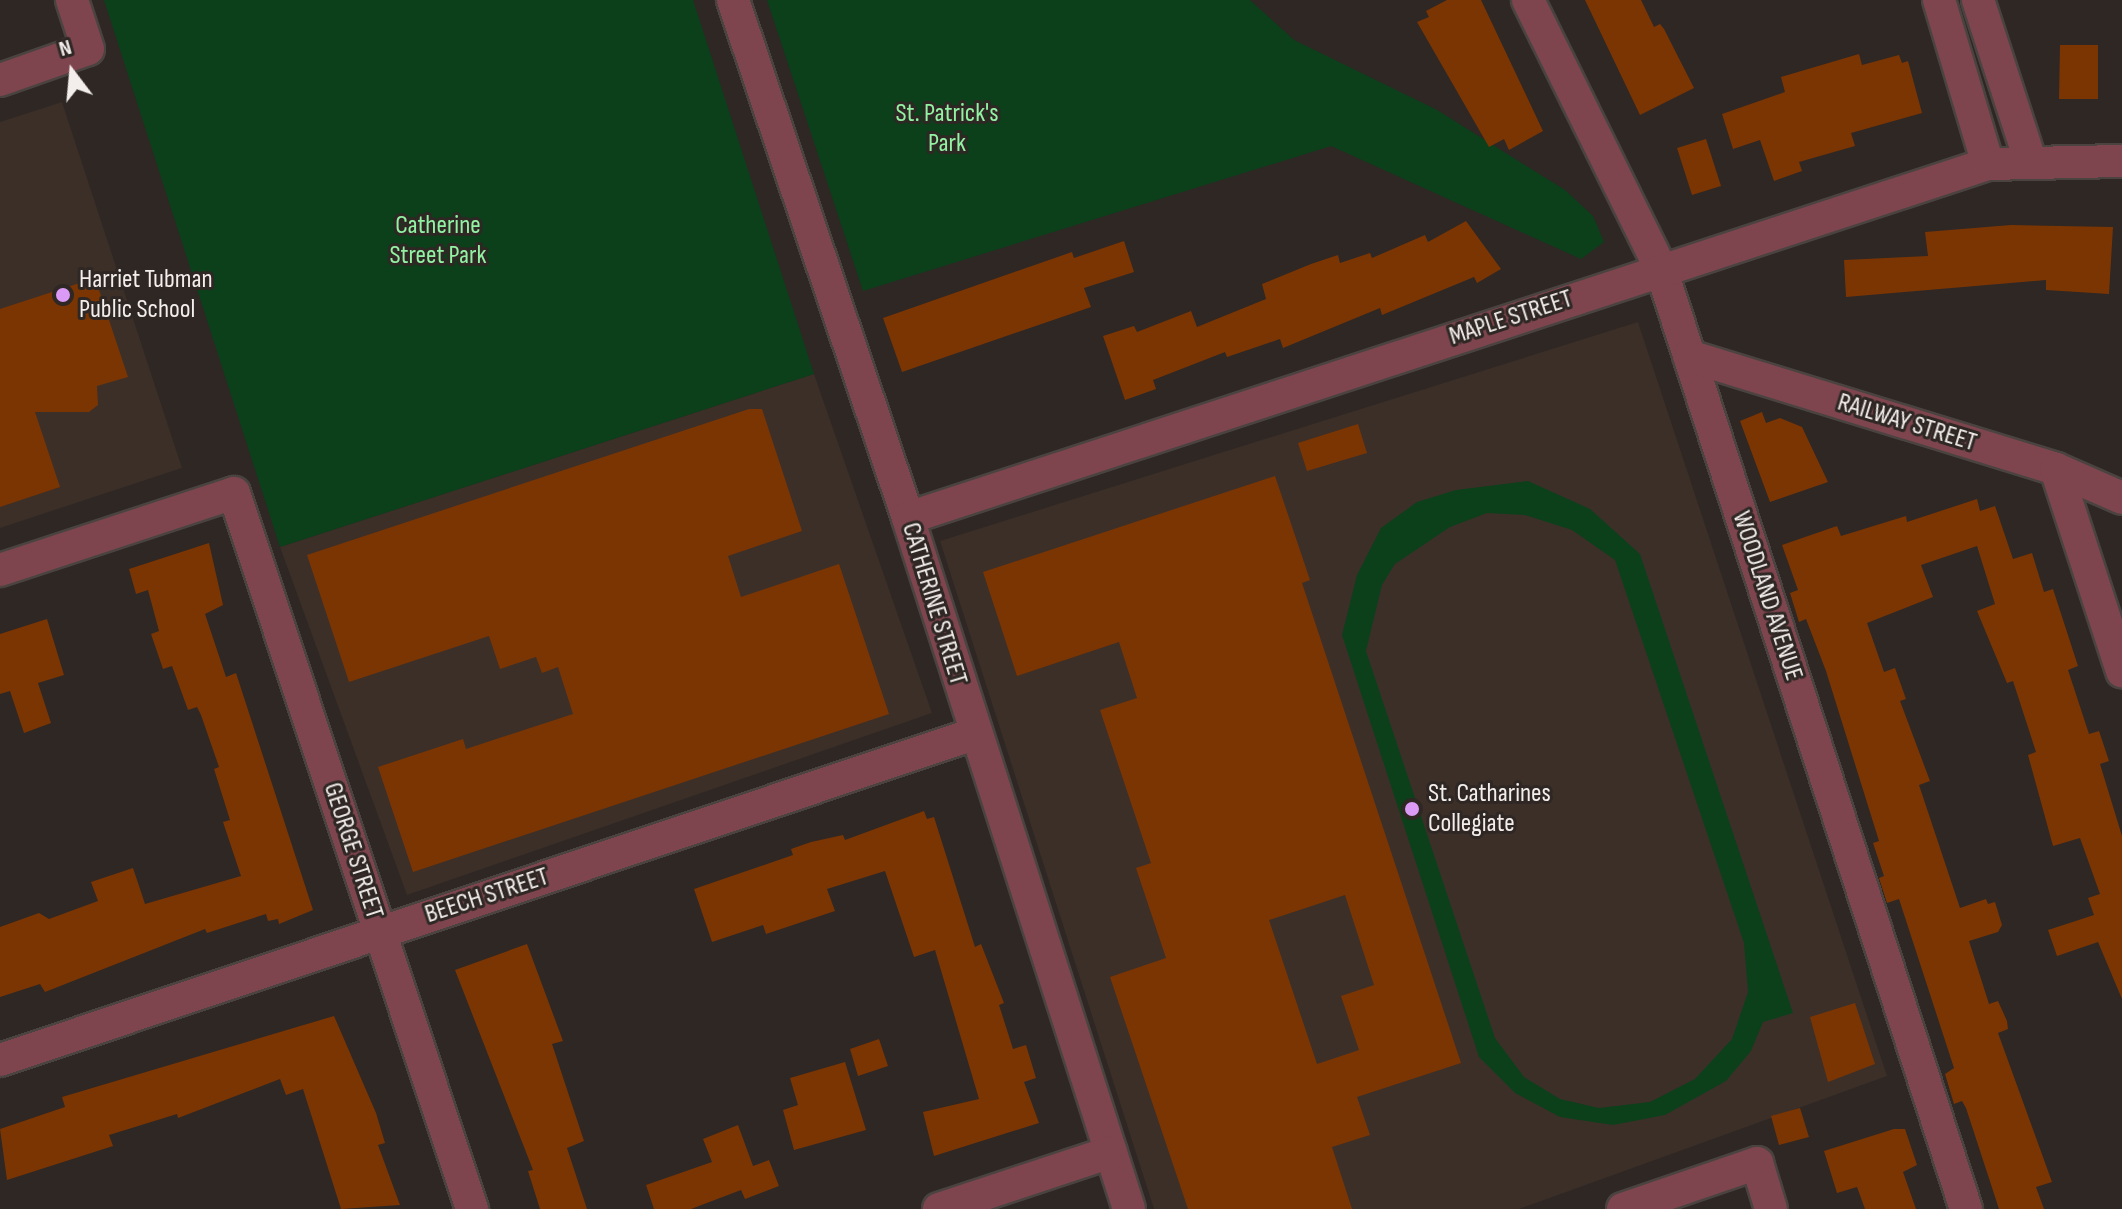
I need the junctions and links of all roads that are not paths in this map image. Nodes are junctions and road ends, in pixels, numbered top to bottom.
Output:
1 (72, 0) edge
2 (733, 0) edge
3 (1528, 0) edge
4 (1939, 0) edge
5 (1978, 0) edge
6 (0, 80) edge
7 (2030, 160) junction
8 (2122, 161) edge
9 (1988, 164) junction
10 (1661, 269) junction
11 (1689, 356) junction
12 (2056, 469) junction
13 (2122, 498) edge
14 (908, 518) junction
15 (0, 570) edge
16 (2122, 671) edge
17 (974, 734) junction
18 (380, 931) junction
19 (0, 1060) edge
20 (1111, 1152) junction
21 (472, 1209) edge
22 (939, 1209) edge
23 (1129, 1209) edge
24 (1623, 1209) edge
25 (1771, 1209) edge
26 (1966, 1209) edge

1 - 6 street
2 - 14 street, CATHERINE STREET
3 - 10 street, WOODLAND AVENUE
4 - 9 street
5 - 7 street
7 - 8 street, MAPLE STREET
7 - 9 street, MAPLE STREET
9 - 10 street, MAPLE STREET
10 - 11 street, WOODLAND AVENUE
10 - 14 street, MAPLE STREET
11 - 12 street, RAILWAY STREET
11 - 26 street, WOODLAND AVENUE
12 - 13 street, RAILWAY STREET
12 - 16 street
14 - 17 street, CATHERINE STREET
15 - 18 street, GEORGE STREET
17 - 18 street, BEECH STREET
17 - 20 street, CATHERINE STREET
18 - 19 street, BEECH STREET
18 - 21 street, GEORGE STREET
20 - 22 street
20 - 23 street, CATHERINE STREET
24 - 25 street

